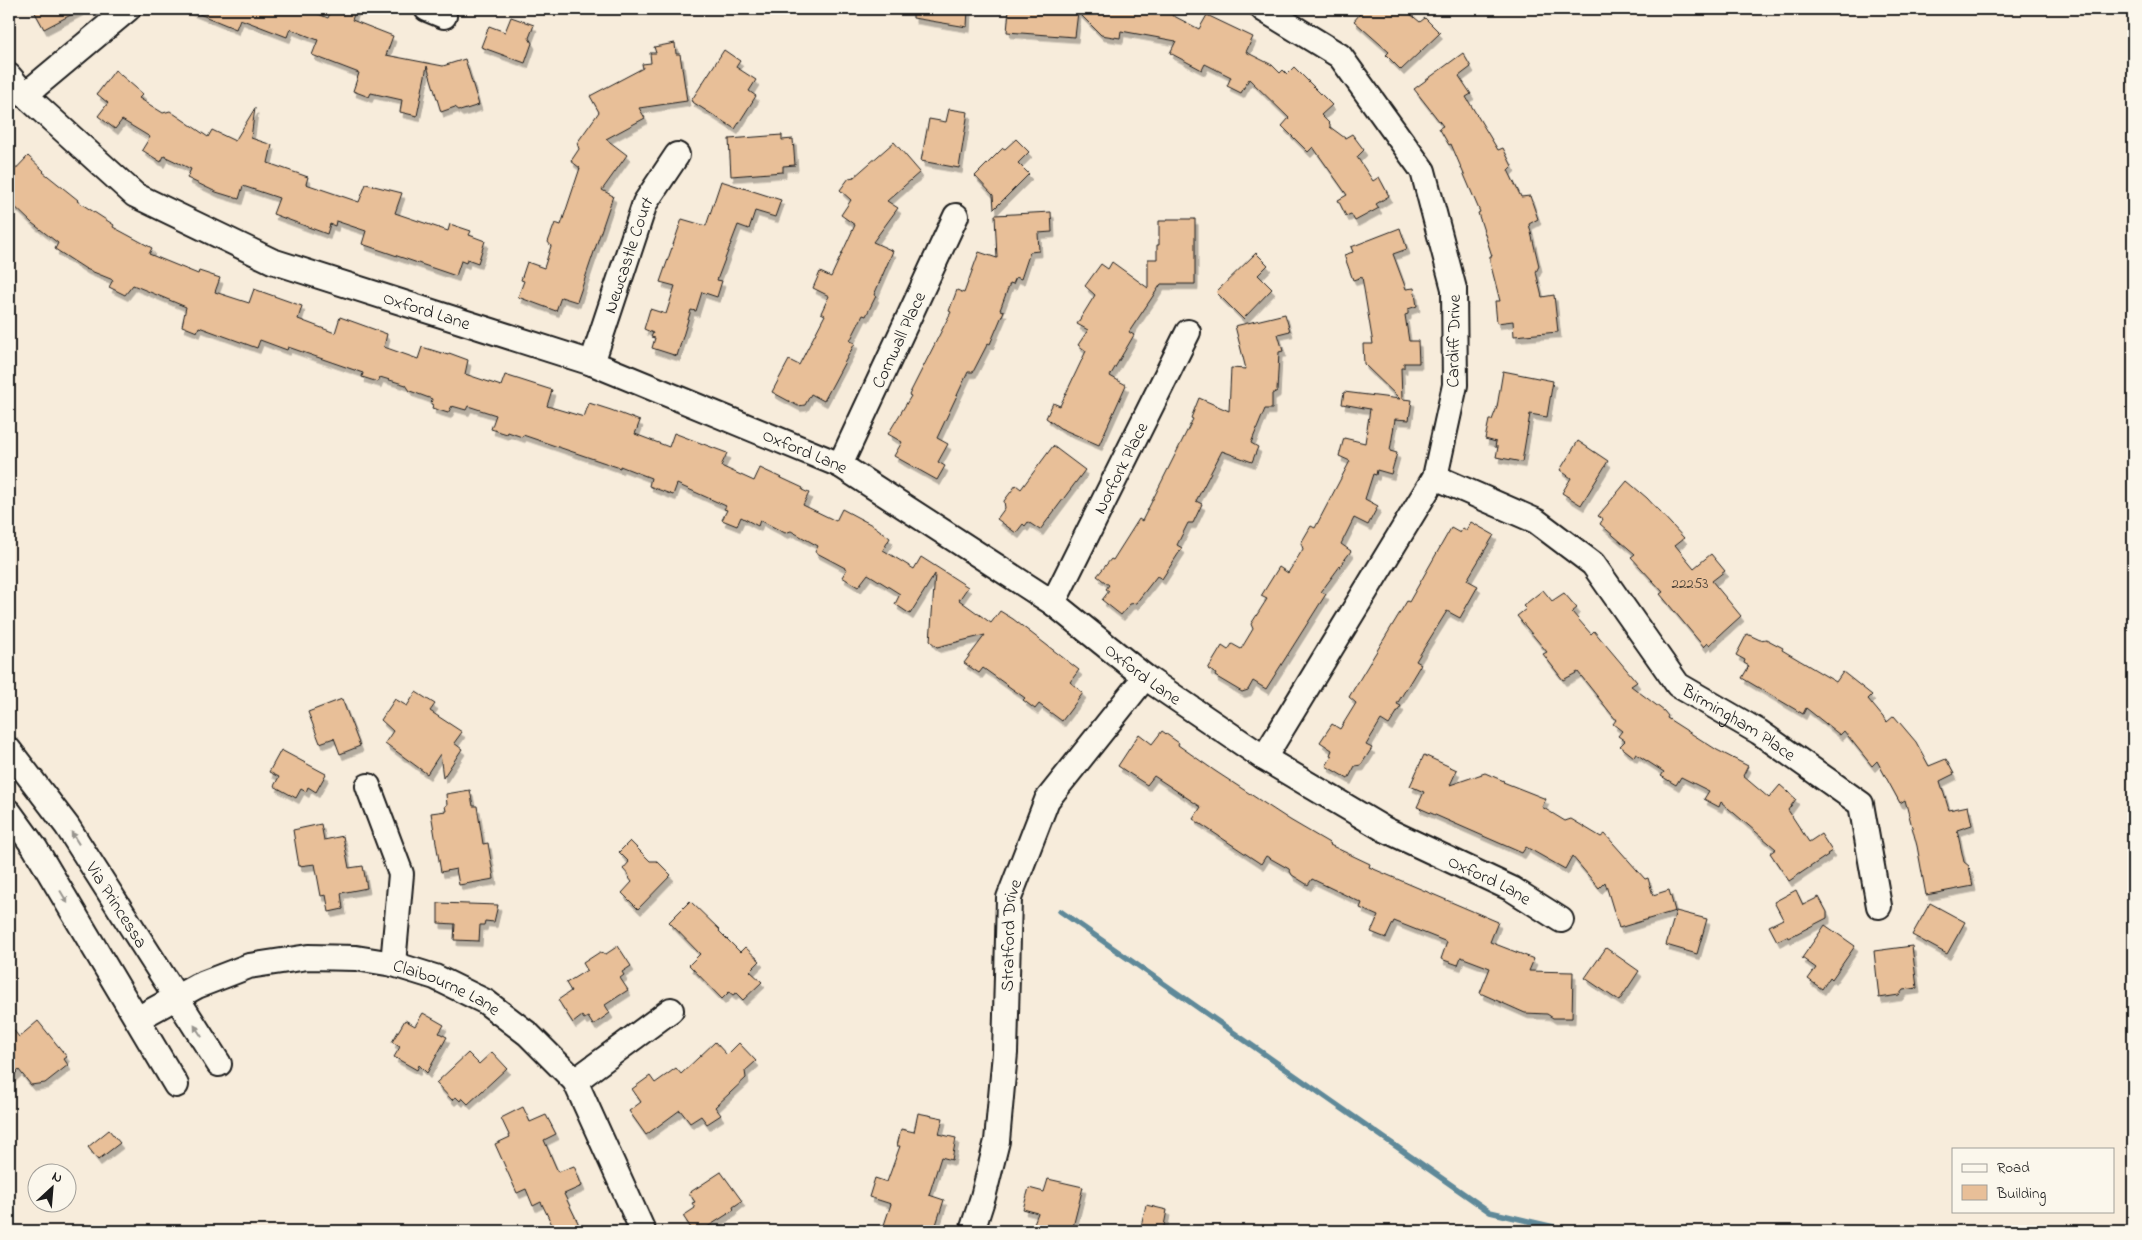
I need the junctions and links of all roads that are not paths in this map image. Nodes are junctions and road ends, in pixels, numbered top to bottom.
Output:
1 (128, 9) edge
2 (1263, 9) edge
3 (9, 76) edge
4 (25, 95) junction
5 (677, 154) dead end
6 (956, 216) dead end
7 (1188, 332) dead end
8 (592, 363) junction
9 (840, 464) junction
10 (1435, 477) junction
11 (1053, 603) junction
12 (1145, 677) junction
13 (9, 750) edge
14 (1264, 758) junction
15 (368, 786) dead end
16 (9, 812) edge
17 (1879, 906) dead end
18 (1561, 920) dead end
19 (393, 964) junction
20 (176, 997) junction
21 (671, 1010) dead end
22 (137, 1020) junction
23 (219, 1064) dead end
24 (575, 1081) junction
25 (176, 1084) dead end
26 (644, 1231) edge
27 (972, 1231) edge

1 - 4 street
2 - 10 street, Cardiff Drive
3 - 4 street, Oxford Lane
4 - 8 street, Oxford Lane
5 - 8 street, Newcastle Court
6 - 9 street, Cornwall Place
7 - 11 street, Norfork Place
8 - 9 street, Oxford Lane
9 - 11 street, Oxford Lane
10 - 14 street, Cardiff Drive
10 - 17 street, Birmingham Place
11 - 12 street, Oxford Lane
12 - 14 street, Oxford Lane
12 - 27 street, Stratford Drive
20 -> 13 street, Via Princessa
14 - 18 street, Oxford Lane
15 - 19 street
16 -> 22 street
19 - 20 street, Claibourne Lane
19 - 24 street, Claibourne Lane
20 - 22 street, Claibourne Lane
23 -> 20 street, Via Princessa
21 - 24 street
22 - 25 street
24 - 26 street, Claibourne Lane

